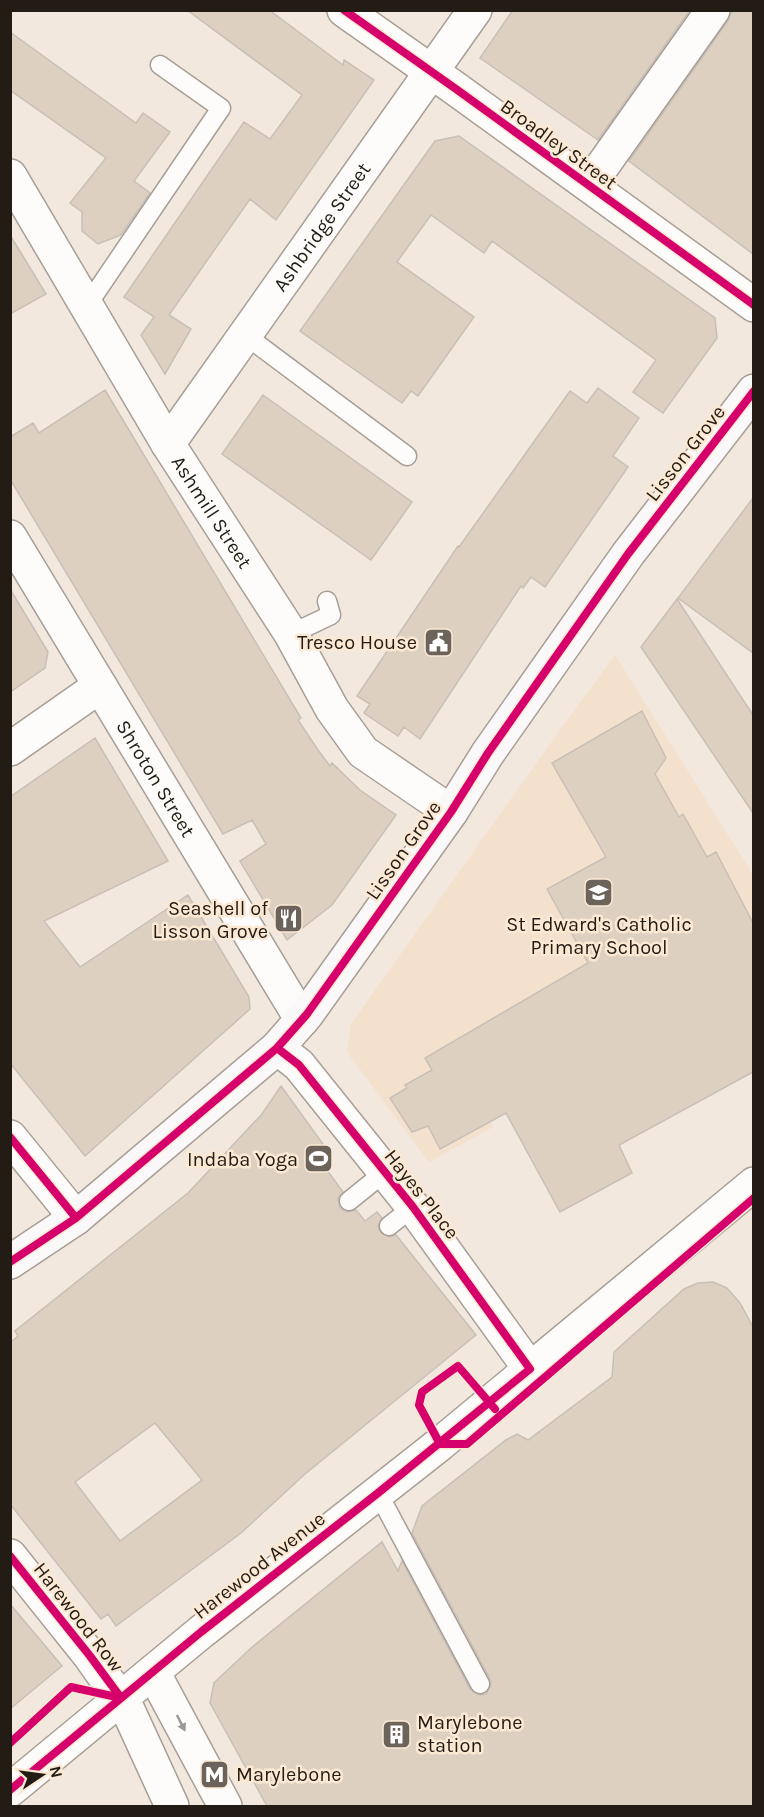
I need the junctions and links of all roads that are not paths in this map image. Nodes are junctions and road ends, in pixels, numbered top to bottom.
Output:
1 (344, 10) edge
2 (476, 10) edge
3 (713, 10) edge
4 (160, 65) dead end
5 (432, 72) junction
6 (10, 176) edge
7 (589, 186) junction
8 (22, 223) edge
9 (753, 305) edge
10 (86, 307) junction
11 (245, 335) junction
12 (753, 391) edge
13 (168, 444) junction
14 (408, 456) dead end
15 (10, 537) edge
16 (327, 601) dead end
17 (291, 634) junction
18 (100, 686) junction
19 (10, 749) edge
20 (451, 812) junction
21 (302, 1020) junction
22 (277, 1048) junction
23 (10, 1137) edge
24 (384, 1172) junction
25 (753, 1184) edge
26 (349, 1201) dead end
27 (75, 1218) junction
28 (10, 1262) edge
29 (530, 1369) junction
30 (378, 1492) junction
31 (10, 1556) edge
32 (153, 1672) junction
33 (480, 1683) dead end
34 (121, 1698) junction
35 (10, 1790) edge
36 (172, 1806) edge
37 (225, 1806) edge

1 - 5 street, Broadley Street
2 - 5 street, Ashbridge Street
3 - 7 street
4 - 10 lane
5 - 7 street, Broadley Street
5 - 11 street, Ashbridge Street
6 - 8 street, Ashmill Street
7 - 9 street, Broadley Street
8 - 10 street, Ashmill Street
10 - 13 street, Ashmill Street
11 - 13 street, Ashbridge Street
11 - 14 lane
12 - 20 main road, Lisson Grove
13 - 17 street, Ashmill Street
15 - 18 street, Shroton Street
16 - 17 lane
17 - 20 street, Ashmill Street
18 - 19 street
18 - 21 street, Shroton Street
20 - 21 main road, Lisson Grove
21 - 22 main road, Lisson Grove
22 - 24 street, Hayes Place
22 - 27 main road, Lisson Grove
23 - 27 street
24 - 26 lane
24 - 29 street, Hayes Place
25 - 29 street, Harewood Avenue
27 - 28 main road, Lisson Grove
29 - 30 street, Harewood Avenue
30 - 32 street, Harewood Avenue
30 - 33 lane
31 - 34 street, Harewood Row
32 - 34 street, Harewood Avenue
32 -> 37 street
34 - 35 street, Harewood Avenue
34 - 36 street, Harewood Row

